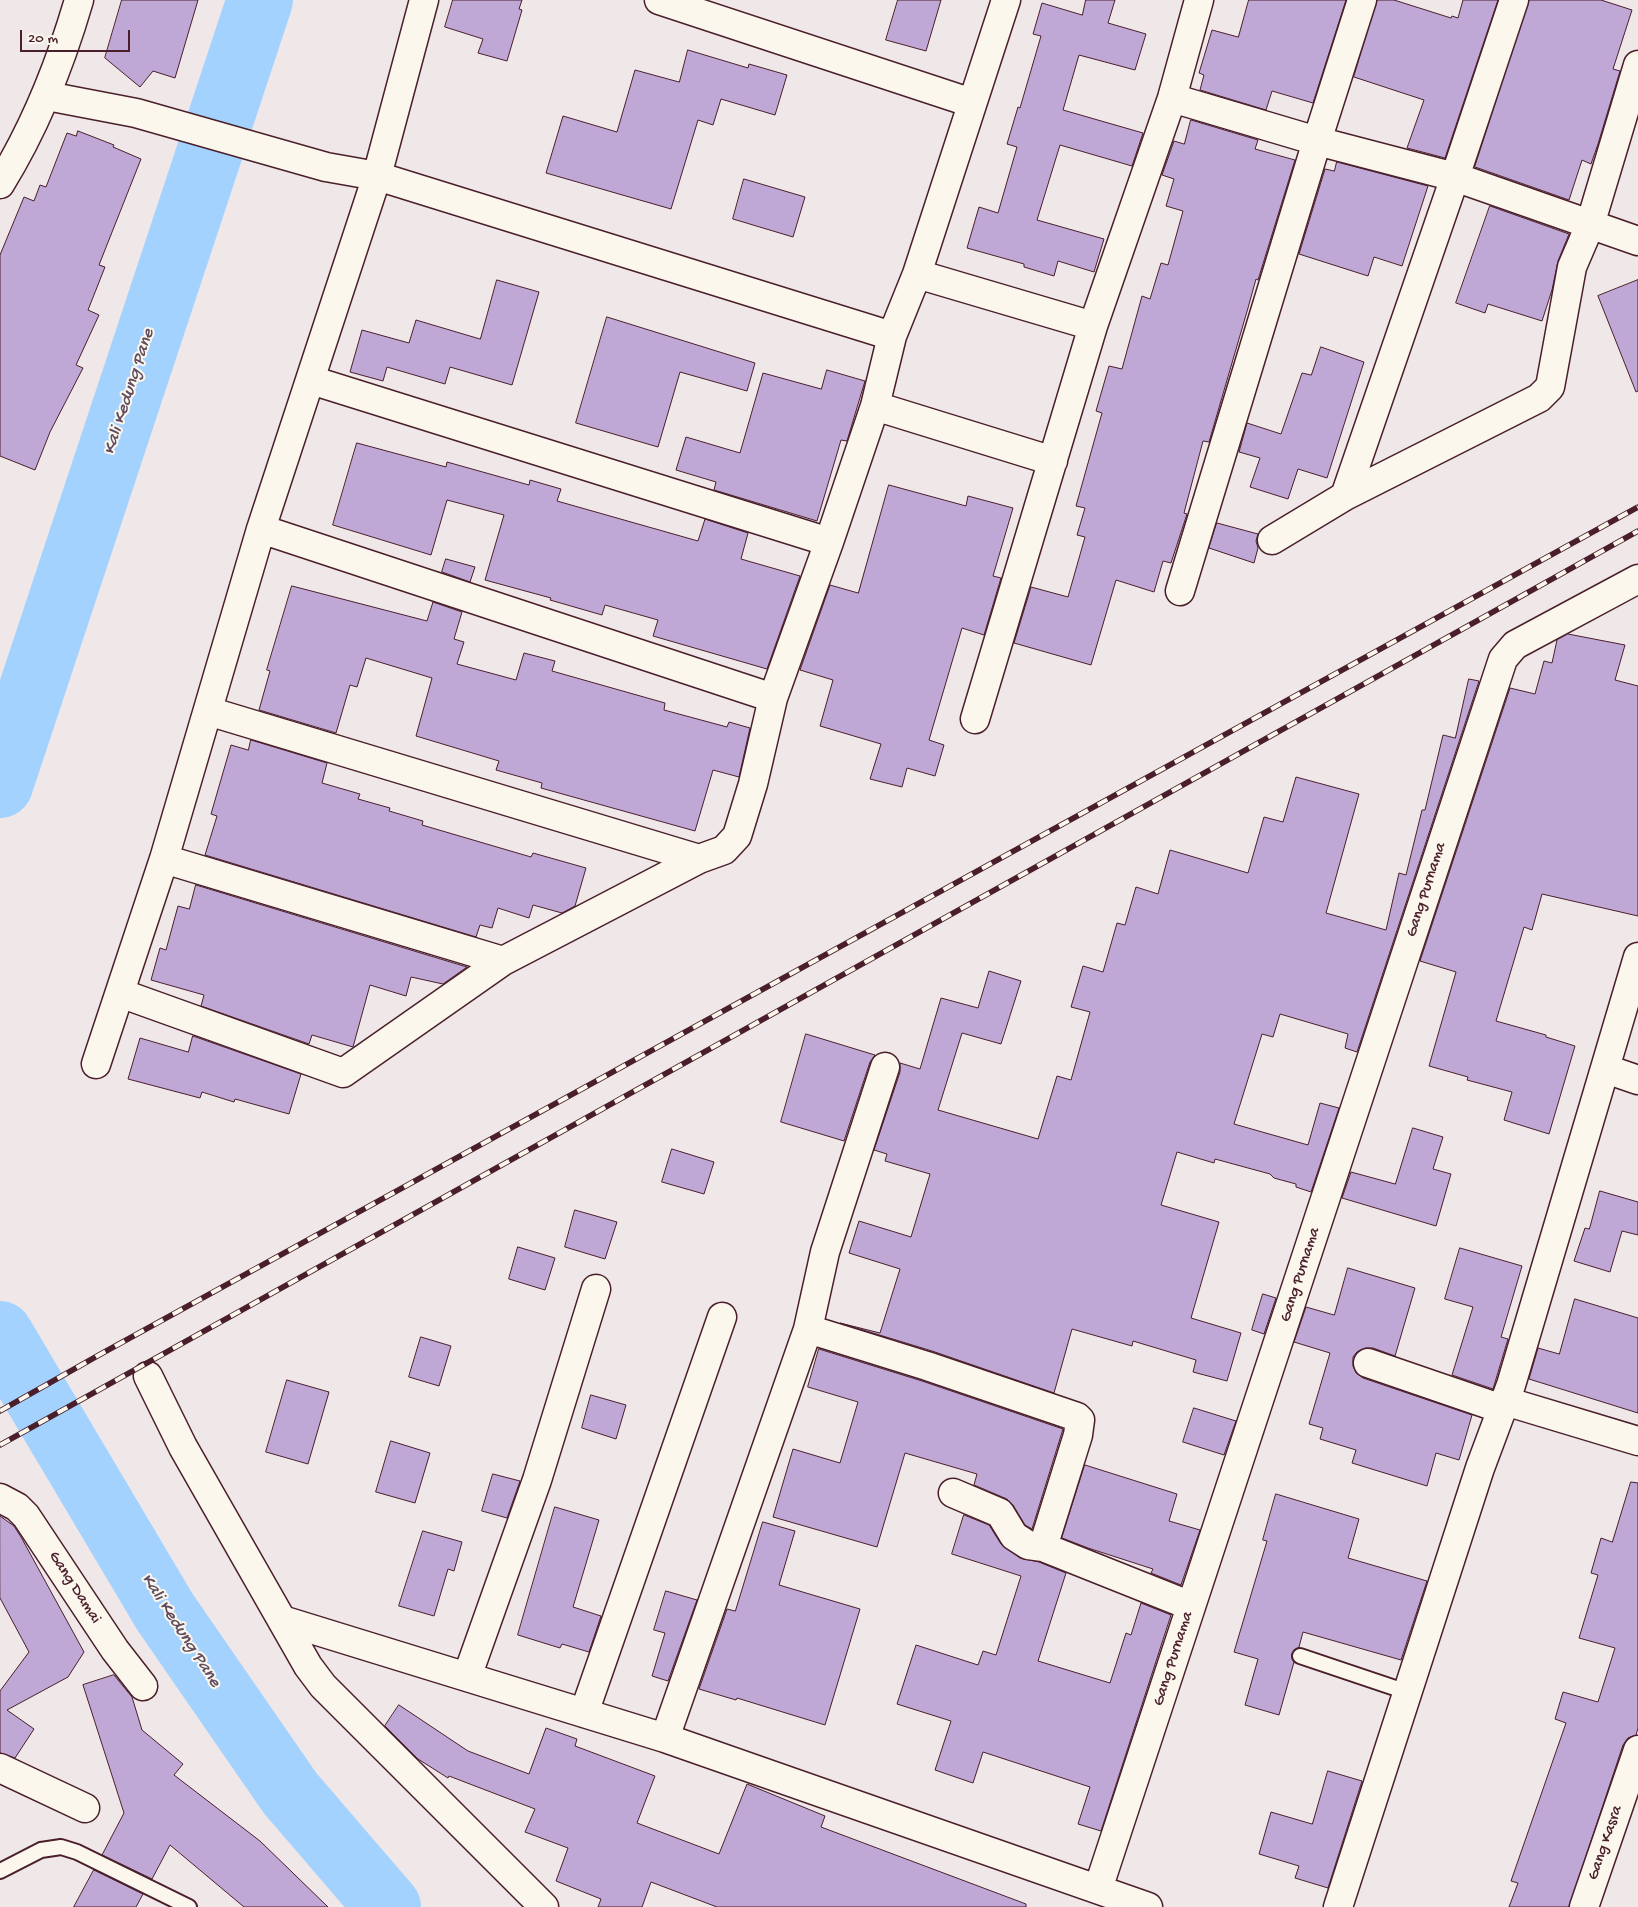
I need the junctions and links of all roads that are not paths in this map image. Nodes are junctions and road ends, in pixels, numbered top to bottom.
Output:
1 (79, 0) edge
2 (424, 0) edge
3 (659, 0) edge
4 (1006, 0) edge
5 (1199, 0) edge
6 (1362, 0) edge
7 (1514, 0) edge
8 (1638, 65) edge
9 (47, 96) junction
10 (1172, 98) junction
11 (972, 103) junction
12 (1317, 141) junction
13 (377, 176) junction
14 (1456, 177) junction
15 (1, 179) edge
16 (1590, 224) junction
17 (1638, 241) edge
18 (917, 274) junction
19 (1094, 326) junction
20 (892, 336) junction
21 (311, 380) junction
22 (875, 406) junction
23 (1053, 462) junction
24 (1345, 496) junction
25 (261, 530) junction
26 (1272, 540) dead end
27 (829, 542) junction
28 (1638, 579) edge
29 (1180, 591) dead end
30 (773, 698) junction
31 (208, 711) junction
32 (975, 719) dead end
33 (164, 859) junction
34 (699, 860) junction
35 (1638, 957) edge
36 (503, 961) junction
37 (120, 993) junction
38 (96, 1064) dead end
39 (885, 1067) dead end
40 (1606, 1069) junction
41 (1638, 1080) edge
42 (596, 1289) dead end
43 (722, 1317) dead end
44 (808, 1329) junction
45 (1368, 1363) dead end
46 (148, 1376) dead end
47 (1504, 1405) junction
48 (1638, 1441) edge
49 (953, 1493) dead end
50 (0, 1498) edge
51 (1043, 1547) junction
52 (1191, 1606) junction
53 (282, 1620) junction
54 (1300, 1656) dead end
55 (467, 1677) junction
56 (142, 1686) dead end
57 (1408, 1692) junction
58 (584, 1713) junction
59 (665, 1738) junction
60 (1638, 1750) edge
61 (0, 1768) edge
62 (85, 1808) dead end
63 (0, 1871) edge
64 (1098, 1890) junction
65 (188, 1907) edge
66 (544, 1907) edge
67 (1148, 1907) edge
68 (1338, 1907) edge
69 (1584, 1907) edge

1 - 9 main road
2 - 13 main road
3 - 11 main road
4 - 11 main road
5 - 10 main road
6 - 12 main road
7 - 14 main road
8 - 16 main road
9 - 13 main road
9 - 15 main road
10 - 12 main road
10 - 19 main road
11 - 18 main road
12 - 14 main road
12 - 29 main road
13 - 20 main road
13 - 21 main road
14 - 16 main road
14 - 24 main road
16 - 17 main road
16 - 24 main road
18 - 19 main road
18 - 20 main road
19 - 23 main road
20 - 22 main road
21 - 25 main road
21 - 27 main road
22 - 23 main road
22 - 27 main road
23 - 32 main road
24 - 26 main road
25 - 30 main road
25 - 31 main road
27 - 30 main road
28 - 52 main road, Gang Purnama
30 - 34 main road
31 - 33 main road
31 - 34 main road
33 - 36 main road
33 - 37 main road
34 - 36 main road
35 - 40 main road
36 - 37 main road
37 - 38 main road
39 - 44 main road
40 - 41 main road
40 - 47 main road
42 - 55 main road
43 - 58 main road
44 - 51 main road
44 - 59 main road
45 - 47 main road
46 - 53 main road
47 - 48 main road
47 - 57 main road
49 - 51 main road
50 - 56 main road, Gang Damai
51 - 52 main road
52 - 64 main road, Gang Purnama
53 - 55 main road
53 - 66 main road
54 - 57 lane
55 - 58 main road
57 - 68 main road
58 - 59 main road
59 - 64 main road
60 - 69 main road, Gang Kasra
61 - 62 main road
63 - 65 lane
64 - 67 main road

